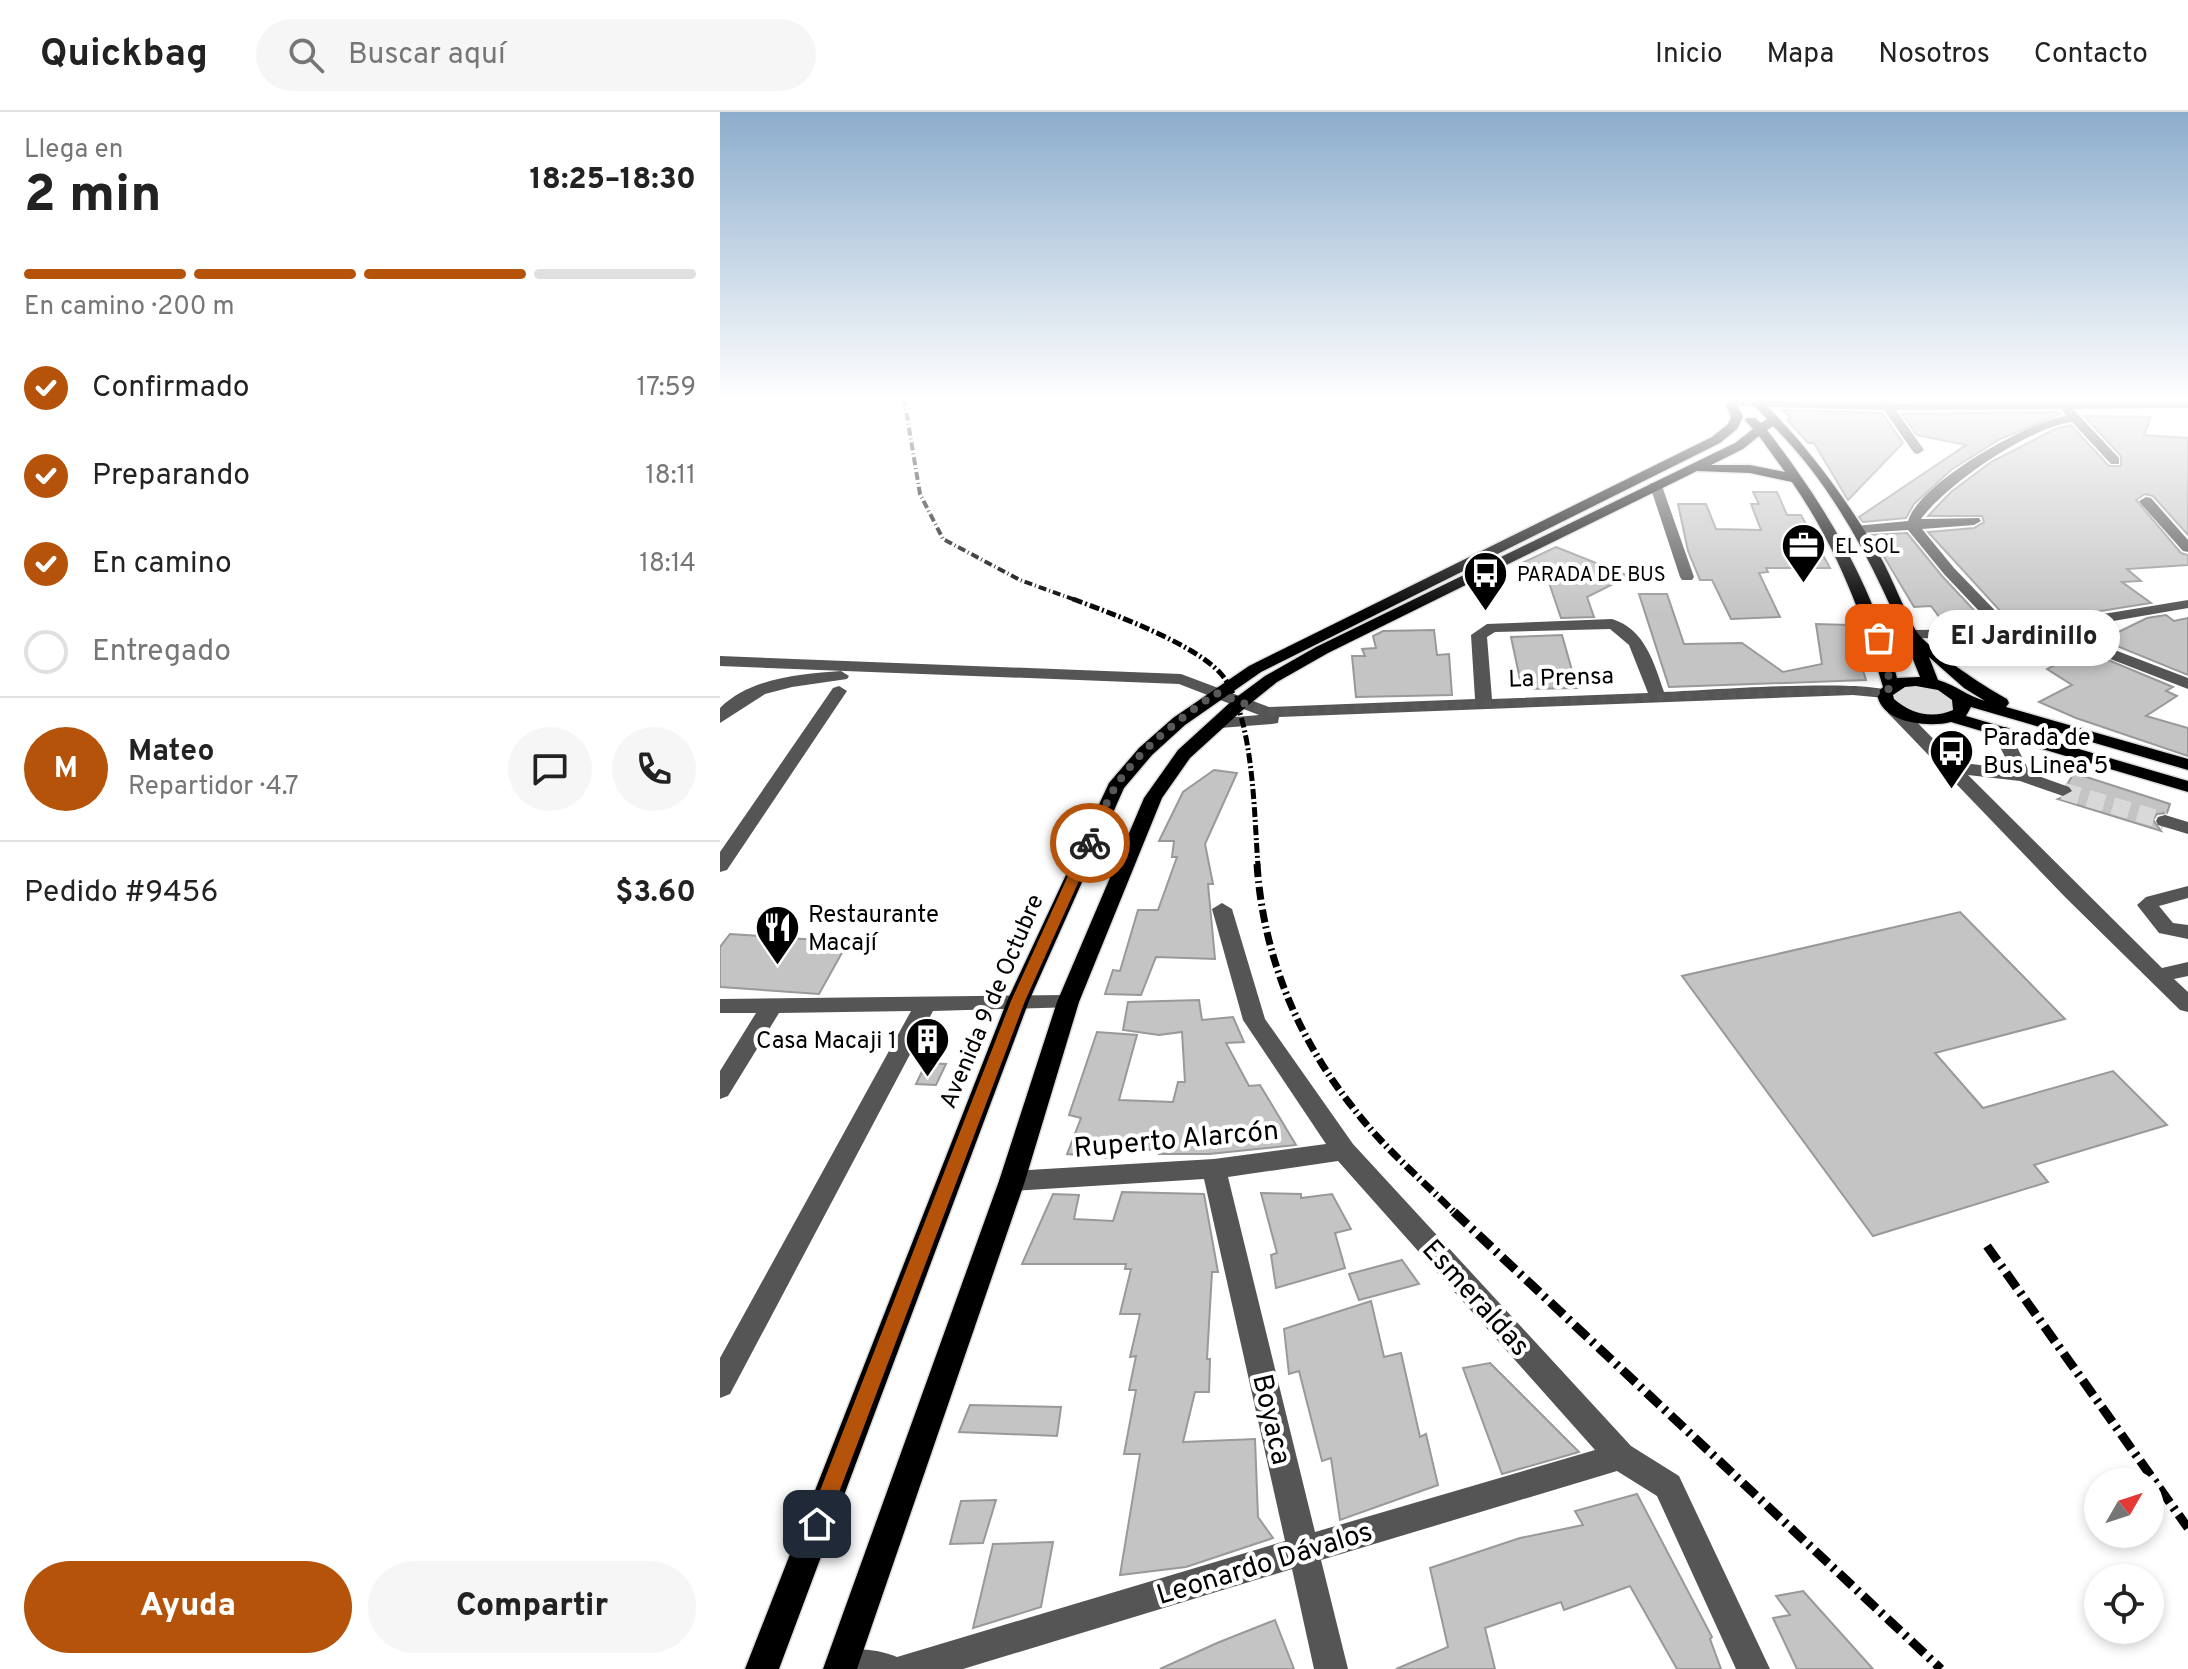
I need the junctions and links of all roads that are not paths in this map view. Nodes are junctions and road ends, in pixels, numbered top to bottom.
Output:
1 (1654, 471) edge
2 (1690, 471) edge
3 (1769, 471) edge
4 (1791, 471) edge
5 (1818, 471) edge
6 (1970, 471) edge
7 (1798, 480) junction
8 (1656, 486) junction
9 (2146, 501) dead end
10 (1974, 521) dead end
11 (1915, 524) junction
12 (1860, 529) junction
13 (2188, 548) edge
14 (1687, 577) dead end
15 (2188, 604) edge
16 (2058, 626) junction
17 (2009, 634) junction
18 (1913, 635) junction
19 (720, 661) edge
20 (746, 661) junction
21 (720, 669) edge
22 (933, 670) junction
23 (1931, 683) junction
24 (2188, 684) edge
25 (839, 691) dead end
26 (1216, 693) junction
27 (1658, 697) junction
28 (1889, 697) junction
29 (1961, 699) junction
30 (1240, 703) junction
31 (1484, 704) junction
32 (1952, 717) junction
33 (720, 718) edge
34 (1220, 723) junction
35 (2001, 731) junction
36 (2082, 736) junction
37 (2188, 765) edge
38 (1950, 767) junction
39 (2023, 776) junction
40 (2188, 787) edge
41 (2063, 791) tunnel mouth
42 (2165, 821) tunnel mouth
43 (2188, 828) edge
44 (720, 866) edge
45 (2188, 892) edge
46 (1222, 909) dead end
47 (2188, 932) edge
48 (2188, 969) edge
49 (2158, 976) junction
50 (1018, 1001) junction
51 (1068, 1002) junction
52 (926, 1004) junction
53 (2188, 1005) edge
54 (720, 1006) edge
55 (772, 1006) junction
56 (720, 1090) edge
57 (1344, 1151) junction
58 (1214, 1169) junction
59 (1012, 1181) junction
60 (720, 1385) edge
61 (1620, 1456) junction
62 (1304, 1550) junction
63 (841, 1667) edge
64 (762, 1669) edge
65 (886, 1669) edge
66 (908, 1669) edge
67 (1331, 1669) edge
68 (1753, 1669) edge

1 - 26 main road, Avenida 9 de Octubre
2 - 8 main road
3 - 7 main road
4 - 7 main road
5 - 12 main road
6 - 11 street
7 - 28 main road
8 - 14 street
8 - 30 main road
9 - 13 street
10 - 11 street
11 - 12 street
11 - 17 street
12 - 18 main road
15 - 16 street
16 - 17 street
16 - 24 street
17 - 18 street
18 - 23 main road
18 - 36 main road
19 - 20 street
20 - 21 street
20 - 22 street
22 - 26 street, La Prensa
22 - 33 street
23 - 28 main road
23 - 29 main road
25 - 44 street
26 - 30 street, La Prensa
26 - 50 main road, Avenida 9 de Octubre
27 - 28 street, La Prensa
27 - 31 street, La Prensa
27 - 31 street
28 - 32 main road
28 - 34 street, La Prensa
28 - 38 street
29 - 32 main road
29 - 36 main road
30 - 31 street, La Prensa
30 - 34 main road
32 - 35 main road
34 - 51 main road
35 - 39 street
35 - 40 main road
36 - 37 main road
38 - 39 street
38 - 49 street
39 - 41 street
42 - 43 street
45 - 47 street
46 - 57 street, Esmeraldas
48 - 49 street
49 - 53 street
50 - 51 street
50 - 52 street
50 - 64 main road, Avenida 9 de Octubre
51 - 59 main road
52 - 55 street
52 - 60 street
54 - 55 street
55 - 56 street
57 - 58 street, Ruperto Alarcón
57 - 61 street, Esmeraldas
58 - 59 street, Ruperto Alarcón
58 - 62 street, Boyaca
59 - 63 main road
61 - 62 street, Leonardo Dávalos
61 - 68 street, Esmeraldas
62 - 66 street, Leonardo Dávalos
62 - 67 street, Boyaca
63 - 65 street

